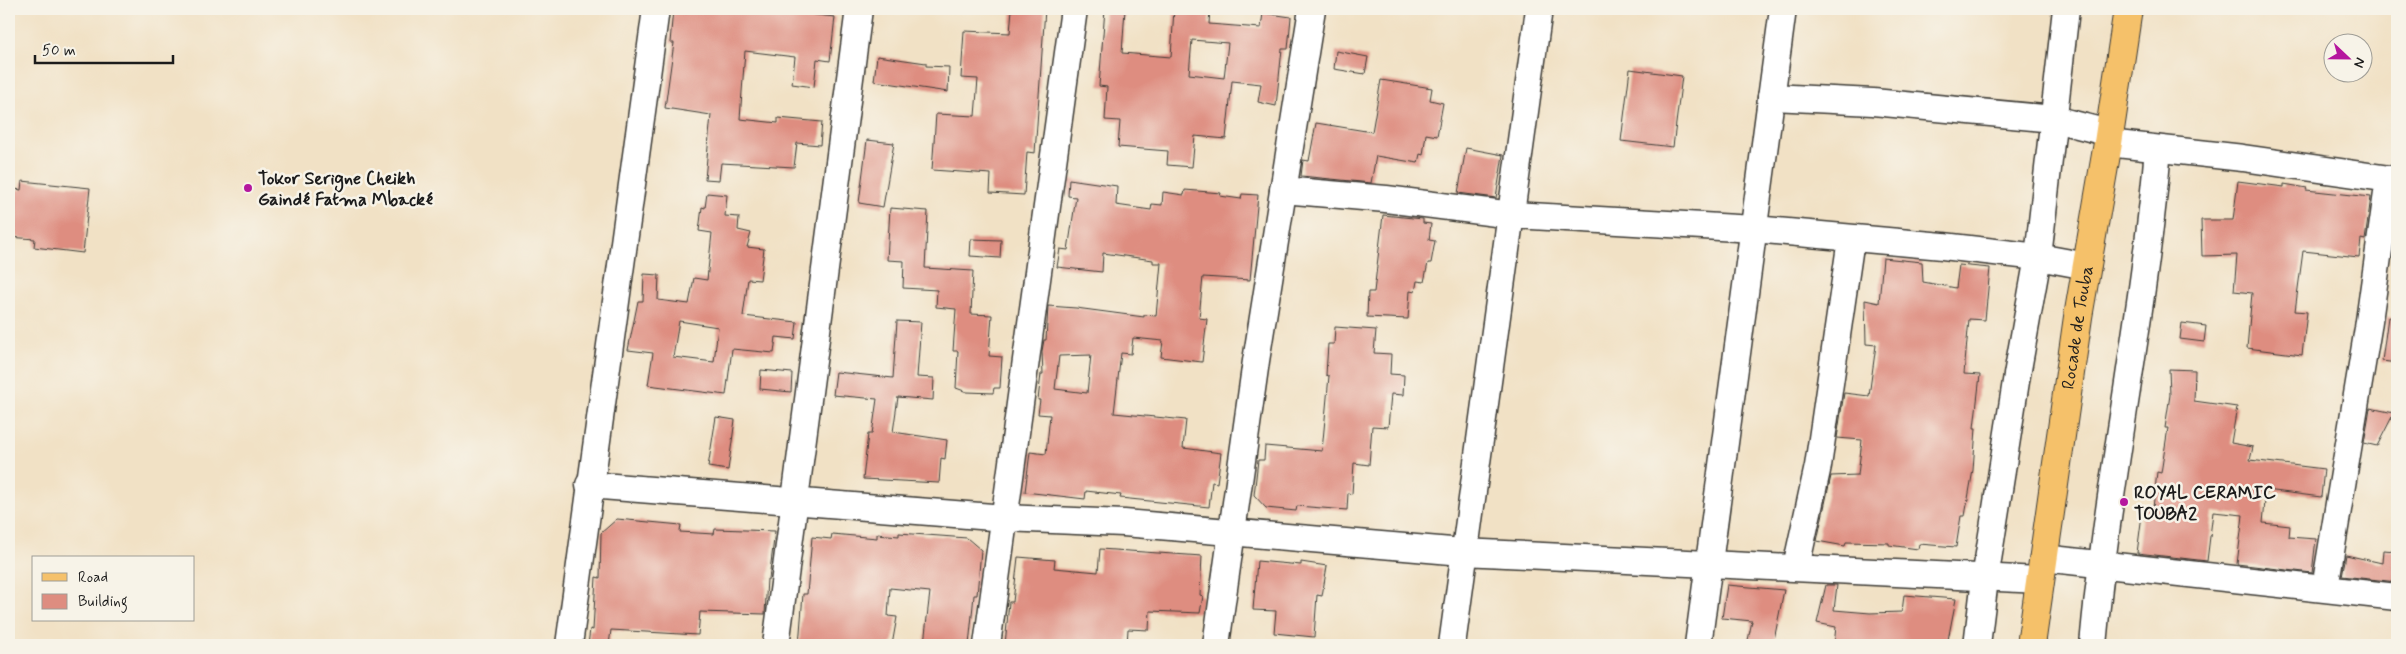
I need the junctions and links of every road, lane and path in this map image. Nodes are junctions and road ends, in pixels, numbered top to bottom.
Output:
1 (656, 9) edge
2 (859, 9) edge
3 (1074, 9) edge
4 (1312, 9) edge
5 (1539, 9) edge
6 (1783, 9) edge
7 (2066, 9) edge
8 (2128, 9) edge
9 (1771, 97) junction
10 (2054, 119) junction
11 (2109, 138) junction
12 (2158, 149) junction
13 (2393, 179) edge
14 (1282, 190) junction
15 (1512, 215) junction
16 (1754, 229) junction
17 (1851, 239) junction
18 (2038, 257) junction
19 (2087, 266) junction
20 (590, 485) junction
21 (795, 502) junction
22 (1004, 518) junction
23 (1231, 533) junction
24 (1463, 552) junction
25 (1709, 563) junction
26 (2101, 564) junction
27 (1796, 567) junction
28 (2042, 569) junction
29 (1985, 579) junction
30 (2325, 588) junction
31 (2397, 597) edge
32 (568, 645) edge
33 (776, 645) edge
34 (987, 645) edge
35 (1216, 645) edge
36 (1452, 645) edge
37 (1698, 645) edge
38 (1977, 645) edge
39 (2031, 645) edge
40 (2093, 645) edge

1 - 20 street
2 - 21 street
3 - 22 street
4 - 14 street
5 - 15 street
6 - 9 street
7 - 10 street
8 - 11 main road, Rocade de Touba
9 - 10 street
9 - 16 street
10 - 11 street
10 - 18 street
11 - 12 street
11 - 19 main road, Rocade de Touba
12 - 13 street
12 - 26 street
13 - 30 street
14 - 15 street
14 - 23 street
15 - 16 street
15 - 24 street
16 - 17 street
16 - 25 street
17 - 18 street
17 - 27 street
18 - 19 street
18 - 29 street
19 - 28 main road, Rocade de Touba
20 - 21 street
20 - 32 street
21 - 22 street
21 - 33 street
22 - 23 street
22 - 34 street
23 - 24 street
23 - 35 street
24 - 25 street
24 - 36 street
25 - 27 street
25 - 37 street
26 - 28 street
26 - 30 street
26 - 40 street
27 - 29 street
28 - 29 street
28 - 39 main road, Rocade de Touba
29 - 38 street
30 - 31 street

